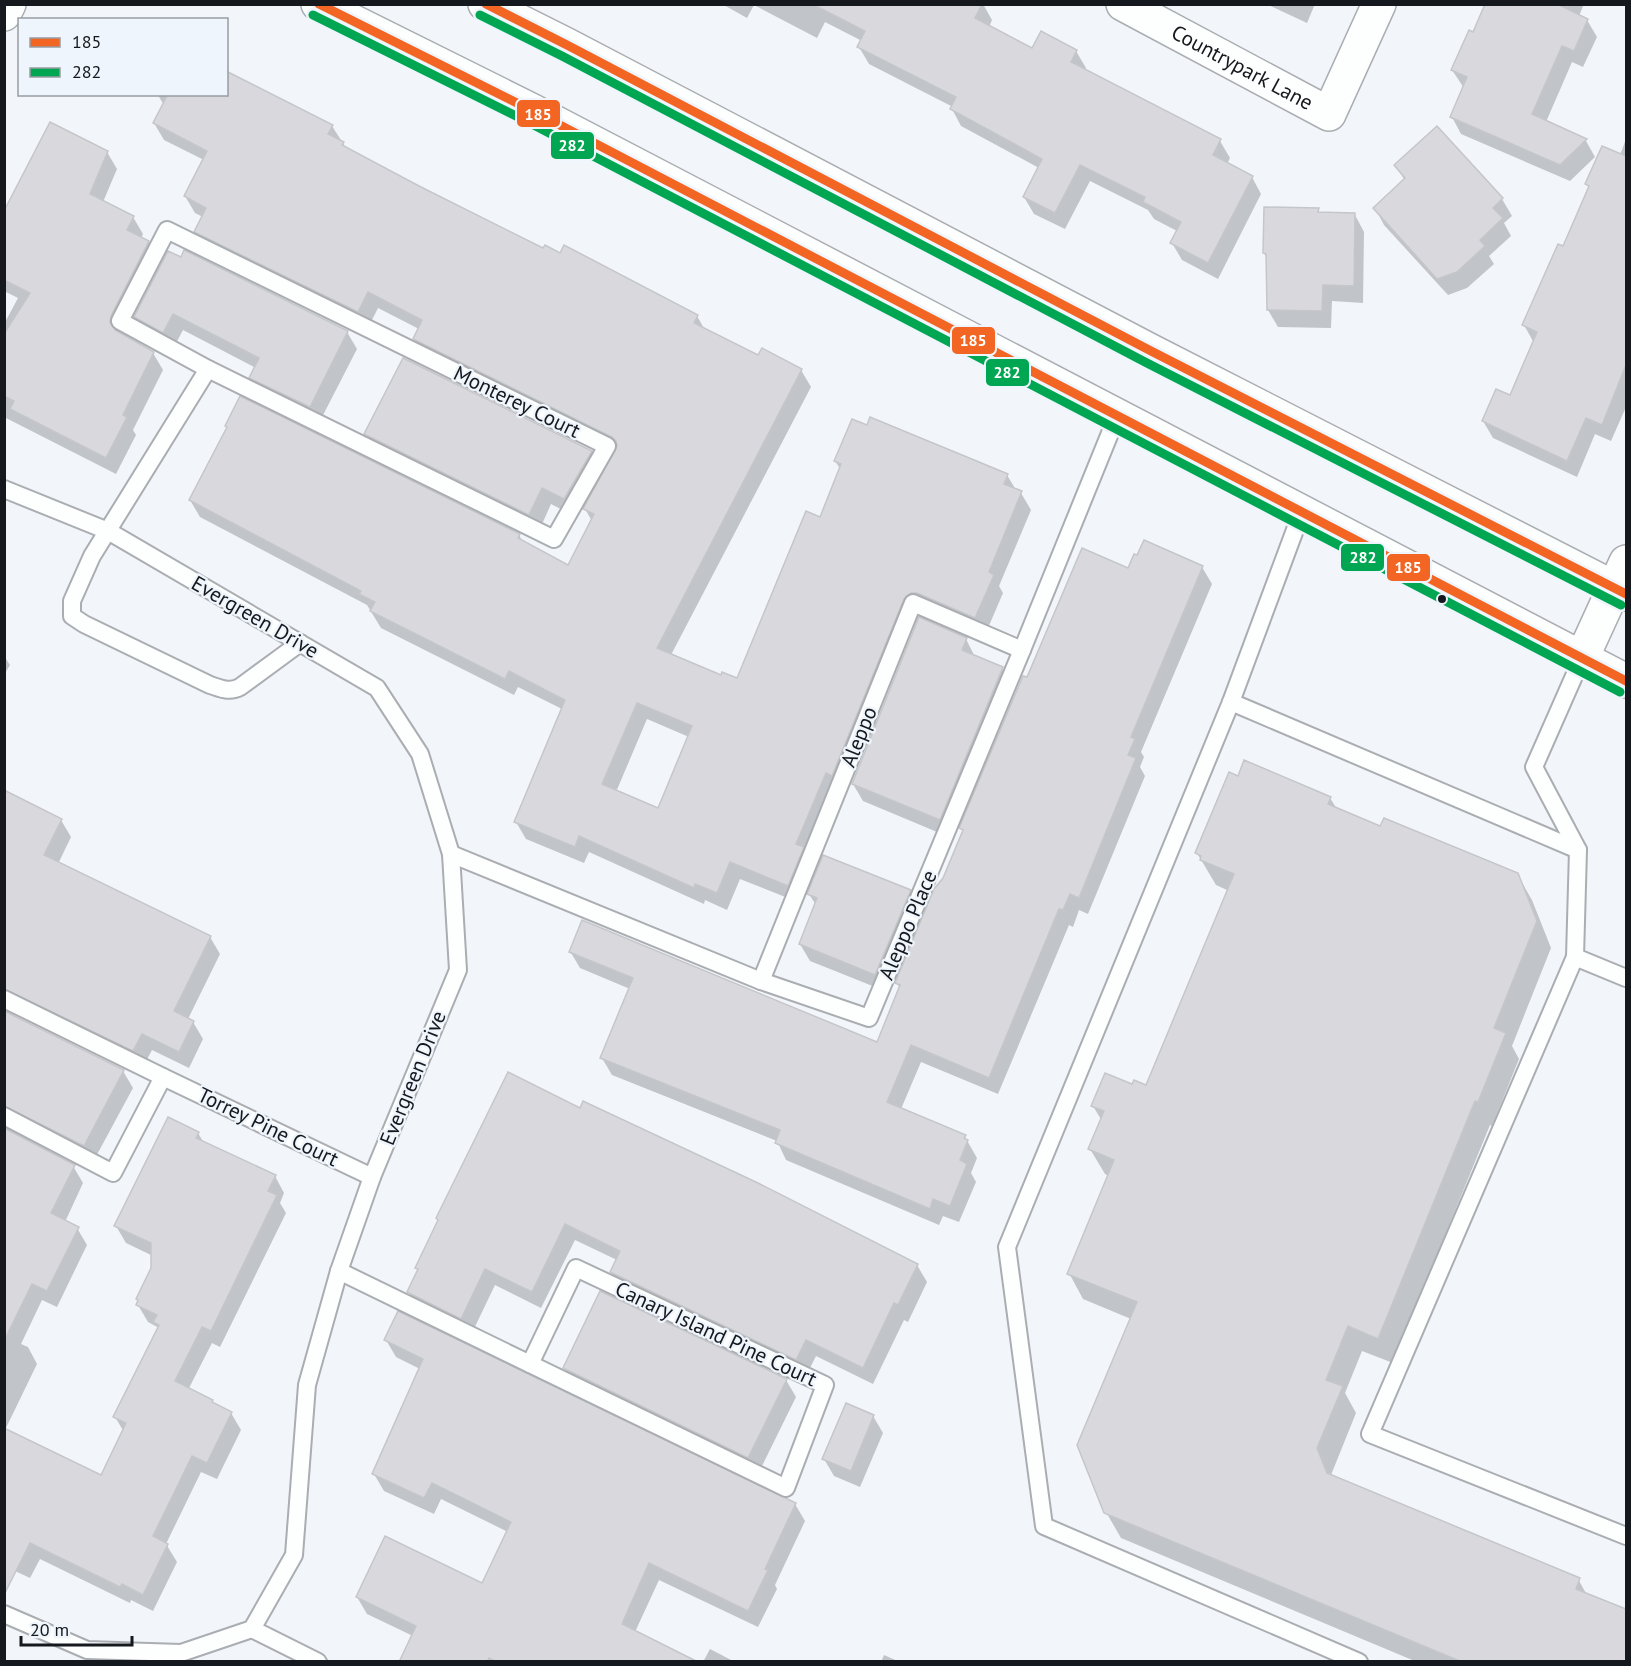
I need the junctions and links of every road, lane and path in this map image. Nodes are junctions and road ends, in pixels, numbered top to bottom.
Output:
1 (9, 4) edge
2 (318, 4) edge
3 (486, 4) edge
4 (1123, 4) edge
5 (1379, 4) edge
6 (4, 14) edge
7 (208, 369) junction
8 (1117, 416) junction
9 (4, 489) edge
10 (1302, 511) junction
11 (108, 531) junction
12 (1623, 581) edge
13 (300, 644) junction
14 (1022, 650) junction
15 (1582, 658) junction
16 (1626, 681) edge
17 (1231, 702) junction
18 (1578, 850) junction
19 (451, 854) junction
20 (1575, 957) junction
21 (1626, 978) edge
22 (761, 981) junction
23 (4, 999) edge
24 (163, 1077) junction
25 (4, 1116) edge
26 (372, 1178) junction
27 (339, 1271) junction
28 (530, 1364) junction
29 (1626, 1536) edge
30 (4, 1614) edge
31 (252, 1629) junction
32 (318, 1662) edge
33 (1359, 1662) edge

1 - 6 main road
2 - 8 main road
3 - 12 main road
4 - 5 main road, Countrypark Lane
7 - 7 lane, Monterey Court
7 - 11 lane
8 - 10 main road
8 - 14 lane, Aleppo Place
9 - 11 lane, Evergreen Drive
10 - 15 main road
10 - 17 lane
11 - 13 lane, Evergreen Drive
11 - 13 lane
12 - 15 main road
13 - 19 lane, Evergreen Drive
14 - 22 lane, Aleppo Place
14 - 22 lane, Aleppo
15 - 16 main road
15 - 18 lane
17 - 18 lane
17 - 33 lane
18 - 20 lane
19 - 22 lane, Aleppo Place
19 - 26 lane, Evergreen Drive
20 - 21 lane
20 - 29 lane
23 - 24 lane, Torrey Pine Court
24 - 25 lane
24 - 26 lane, Torrey Pine Court
26 - 27 lane, Evergreen Drive
27 - 28 lane, Canary Island Pine Court
27 - 31 lane, Evergreen Drive
28 - 28 lane, Canary Island Pine Court
30 - 31 lane
31 - 32 lane

